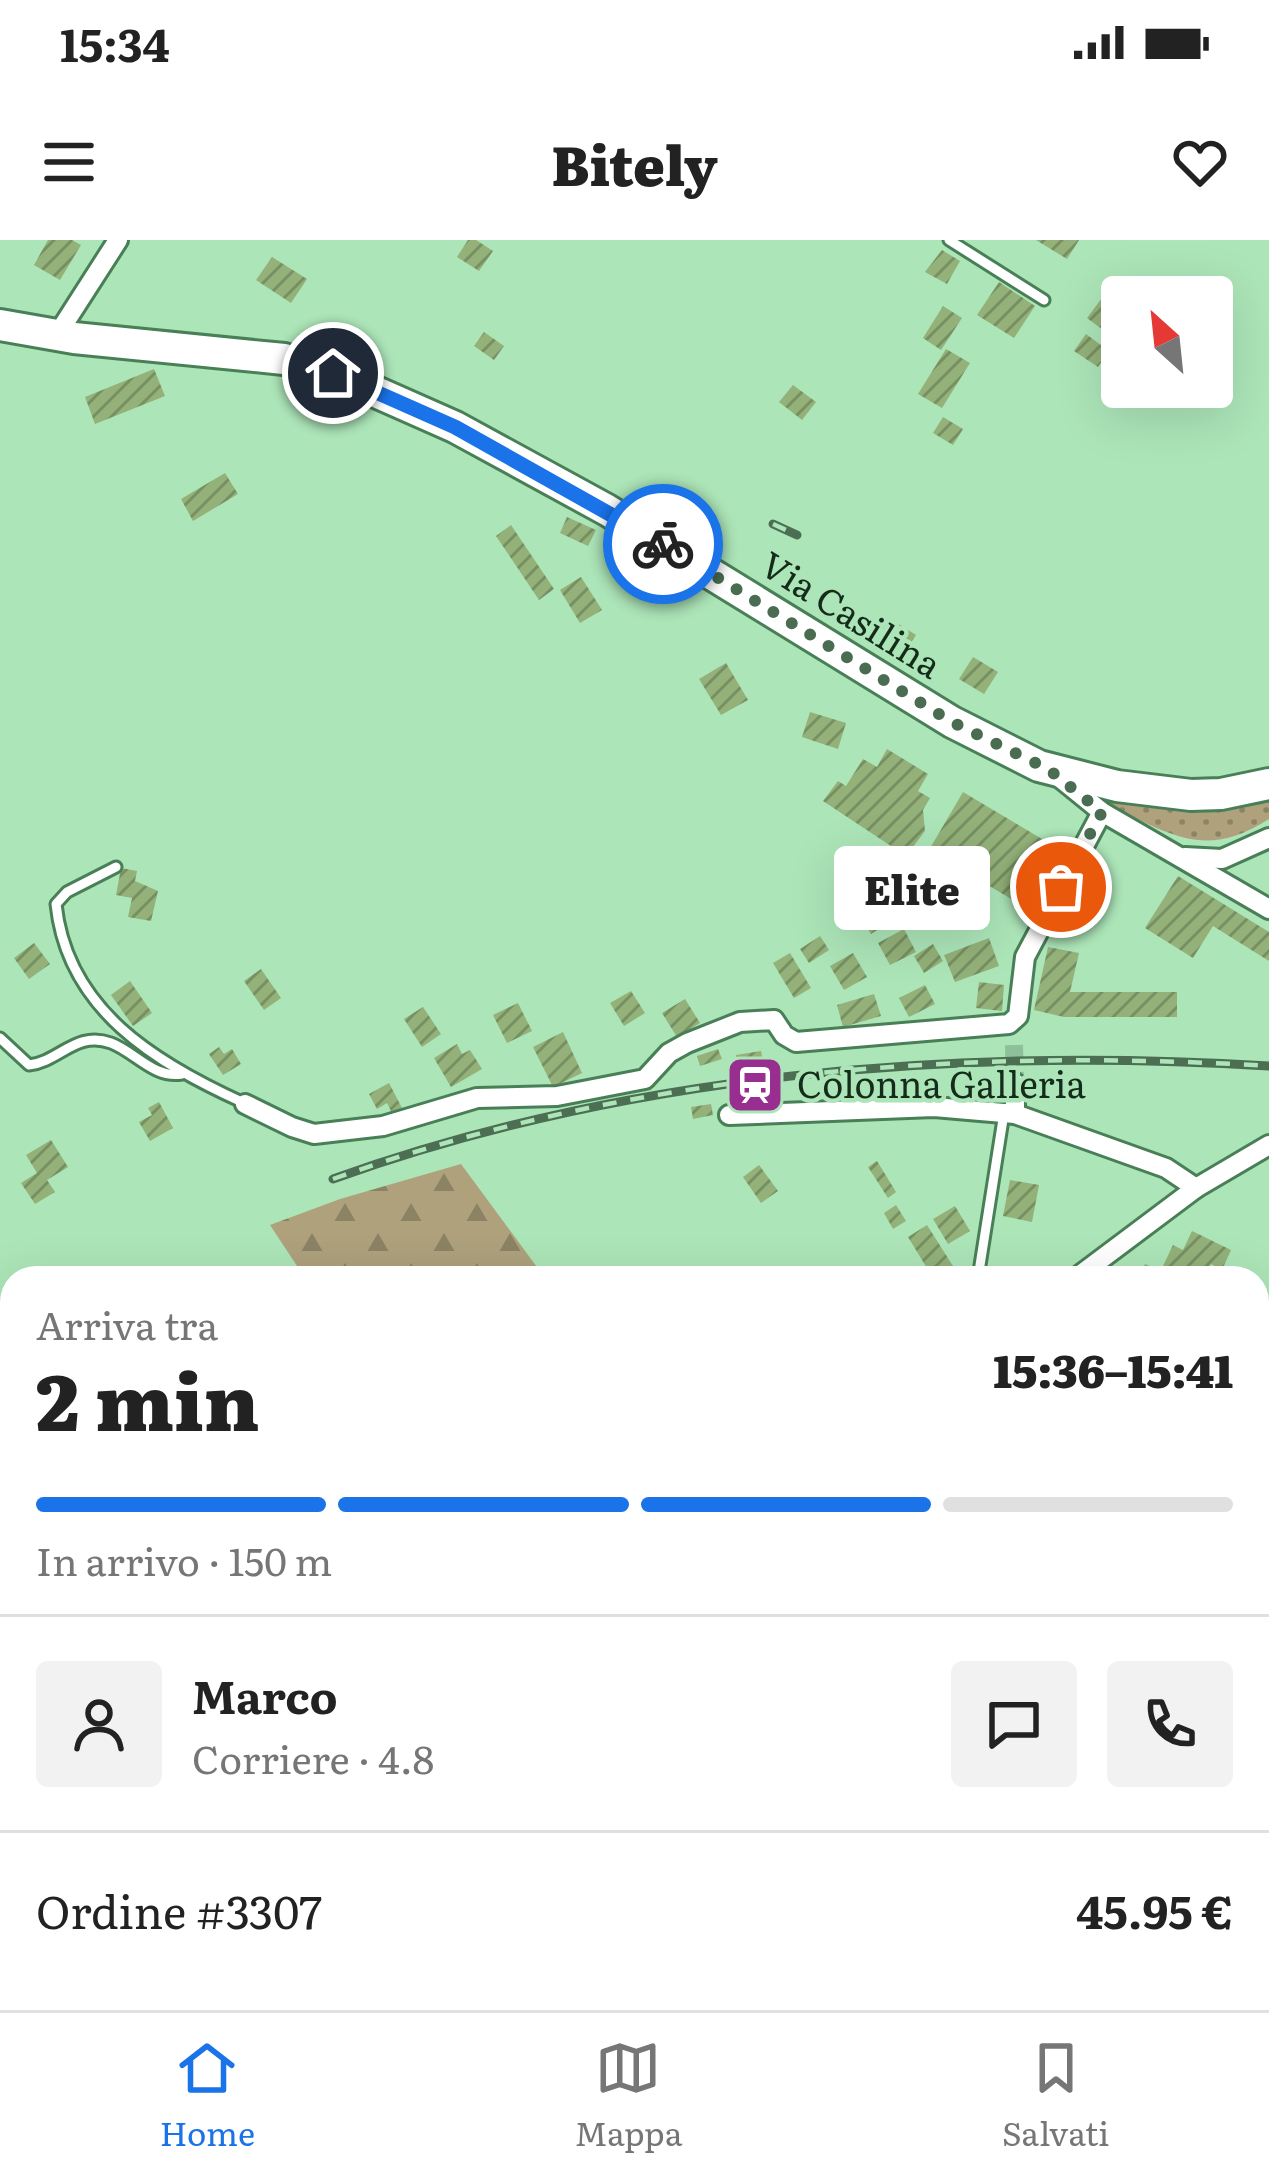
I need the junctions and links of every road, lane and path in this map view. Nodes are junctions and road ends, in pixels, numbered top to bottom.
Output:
1 (118, 240) edge
2 (949, 240) edge
3 (1044, 300) dead end
4 (0, 325) edge
5 (57, 335) junction
6 (1048, 769) junction
7 (1269, 784) edge
8 (1102, 812) junction
9 (1269, 838) edge
10 (1180, 857) junction
11 (116, 867) dead end
12 (1269, 909) edge
13 (1014, 1022) junction
14 (0, 1038) edge
15 (1014, 1046) tunnel mouth
16 (182, 1074) junction
17 (1016, 1083) tunnel mouth
18 (245, 1104) joint
19 (729, 1114) dead end
20 (1010, 1114) junction
21 (1269, 1145) edge
22 (1196, 1188) junction
23 (980, 1266) edge
24 (1092, 1266) edge

1 - 5 street
2 - 3 lane
4 - 5 main road, Via Casilina
5 - 6 main road, Via Casilina
6 - 7 main road, Via Casilina
6 - 8 street
8 - 10 street
8 - 13 street
9 - 10 street
10 - 12 street
11 - 16 lane
13 - 15 street
13 - 18 street
14 - 16 lane
16 - 18 lane
17 - 20 street
19 - 20 street
20 - 22 street
20 - 23 lane
21 - 22 street
22 - 24 street

